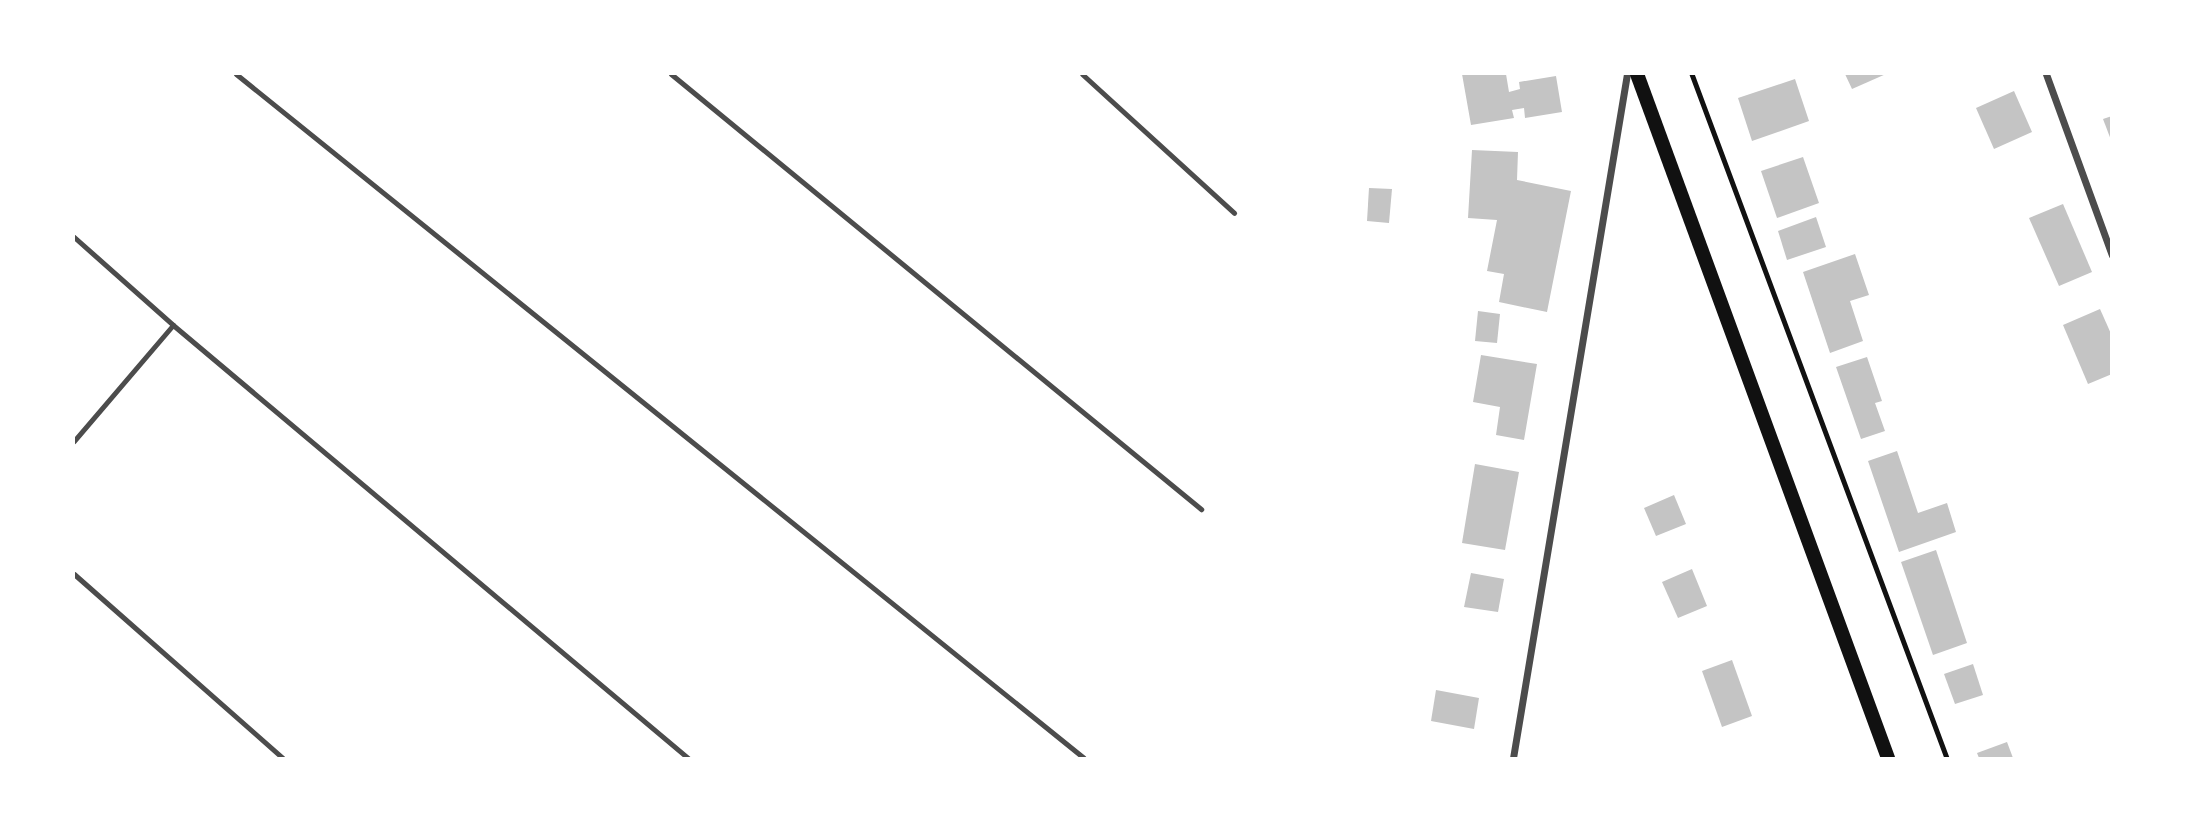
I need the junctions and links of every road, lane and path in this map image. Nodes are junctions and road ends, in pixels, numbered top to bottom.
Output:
1 (236, 74) edge
2 (671, 74) edge
3 (1082, 74) edge
4 (1627, 74) edge
5 (1637, 74) edge
6 (1692, 74) edge
7 (2046, 74) edge
8 (1234, 213) dead end
9 (74, 237) edge
10 (2112, 256) edge
11 (173, 325) junction
12 (74, 441) edge
13 (1200, 509) dead end
14 (74, 574) edge
15 (1887, 757) edge
16 (284, 758) edge
17 (688, 758) edge
18 (1084, 758) edge
19 (1513, 758) edge
20 (1947, 758) edge

1 - 18 lane
2 - 13 lane
3 - 8 lane
4 - 19 street
5 - 15 main road
6 - 20 path
7 - 10 street
9 - 11 lane
11 - 12 lane
11 - 17 lane
14 - 16 lane

